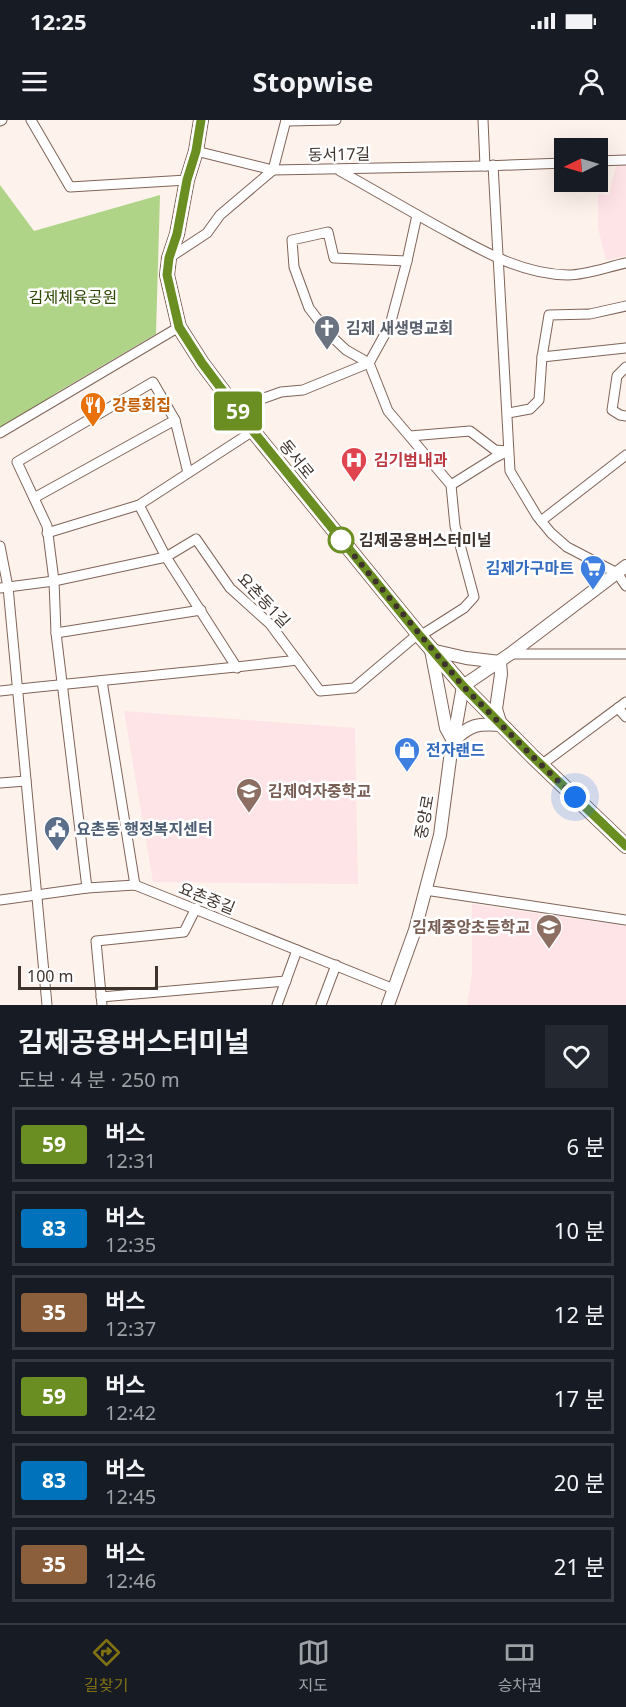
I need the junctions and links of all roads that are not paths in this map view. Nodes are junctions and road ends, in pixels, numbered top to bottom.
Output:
1 (31, 120) edge
2 (201, 120) edge
3 (286, 120) edge
4 (336, 120) edge
5 (483, 120) edge
6 (196, 151) junction
7 (626, 160) edge
8 (608, 161) edge
9 (554, 163) edge
10 (489, 166) junction
11 (338, 169) junction
12 (273, 170) junction
13 (187, 180) junction
14 (417, 215) junction
15 (169, 258) junction
16 (498, 259) junction
17 (407, 261) junction
18 (626, 263) edge
19 (626, 306) edge
20 (179, 327) junction
21 (626, 348) edge
22 (542, 357) junction
23 (369, 363) junction
24 (626, 367) edge
25 (236, 408) junction
26 (508, 413) junction
27 (623, 416) edge
28 (175, 420) junction
29 (253, 431) junction
30 (0, 433) edge
31 (410, 436) junction
32 (508, 451) junction
33 (626, 455) edge
34 (188, 473) junction
35 (451, 485) junction
36 (33, 498) junction
37 (140, 505) junction
38 (541, 520) junction
39 (47, 533) junction
40 (0, 546) edge
41 (166, 557) junction
42 (621, 570) edge
43 (54, 581) junction
44 (626, 586) edge
45 (4, 588) edge
46 (201, 610) junction
47 (56, 633) junction
48 (419, 635) junction
49 (431, 650) junction
50 (626, 654) edge
51 (505, 658) junction
52 (297, 660) junction
53 (237, 668) junction
54 (102, 681) junction
55 (62, 683) junction
56 (463, 686) junction
57 (18, 689) junction
58 (0, 691) edge
59 (626, 702) edge
60 (618, 708) junction
61 (626, 717) edge
62 (501, 724) junction
63 (453, 741) junction
64 (541, 765) junction
65 (26, 781) junction
66 (0, 783) edge
67 (626, 846) edge
68 (135, 885) junction
69 (87, 888) junction
70 (425, 890) junction
71 (37, 896) junction
72 (0, 900) edge
73 (196, 908) junction
74 (626, 920) edge
75 (297, 951) junction
76 (336, 965) junction
77 (286, 981) junction
78 (394, 989) junction
79 (101, 1001) edge
80 (47, 1005) edge
81 (277, 1005) edge
82 (321, 1005) edge
83 (388, 1005) edge

1 - 13 street
2 - 6 main road, 동서로
3 - 4 street
3 - 12 street
5 - 10 street
6 - 12 street, 동서17길
6 - 13 main road, 동서로
7 - 8 street
9 - 10 street, 동서17길
10 - 11 street, 동서17길
10 - 16 street
11 - 12 street, 동서17길
11 - 14 street
12 - 15 street
13 - 15 main road, 동서로
14 - 16 street
14 - 17 street
15 - 20 main road, 동서로
16 - 18 street
16 - 26 street
17 - 23 street
17 - 23 street
19 - 22 street
20 - 25 main road, 동서로
20 - 30 street
21 - 22 street
22 - 26 street
23 - 25 street
23 - 31 street
24 - 27 street
25 - 29 main road, 동서로
26 - 32 street
28 - 34 street
28 - 36 street
28 - 36 street
29 - 34 street
29 - 48 main road, 동서로
31 - 32 street
31 - 35 street
32 - 35 street
32 - 38 street
33 - 38 street
34 - 37 street
35 - 48 street
36 - 39 street
37 - 39 street
37 - 41 street
38 - 42 street
39 - 43 street
40 - 45 street
41 - 43 street, 요촌동1길
41 - 46 street
41 - 52 street, 요촌동1길
42 - 44 street
42 - 51 street
43 - 45 street, 요촌동1길
43 - 47 street
45 - 57 street
46 - 47 street
46 - 53 street
47 - 55 street
48 - 49 main road, 동서로
48 - 52 street
49 - 51 street
49 - 56 main road, 동서로
49 - 63 street
50 - 51 street
51 - 56 street
51 - 62 street
52 - 53 street
53 - 54 street
54 - 55 street
54 - 68 street
55 - 57 street
55 - 69 street
56 - 62 main road, 동서로
56 - 63 street, 중앙로
57 - 58 street
57 - 65 street
59 - 60 street
60 - 61 street
60 - 64 street
62 - 63 street
62 - 64 main road, 동서로
63 - 70 street, 중앙로
64 - 67 main road, 동서로
65 - 66 street
65 - 71 street
68 - 69 street, 요촌중길
68 - 73 street, 요촌중길
69 - 71 street, 요촌중길
70 - 74 street
70 - 78 street, 중앙로
71 - 72 street, 요촌중길
71 - 80 street
73 - 75 street, 요촌중길
73 - 79 street
75 - 76 street, 요촌중길
75 - 77 street
76 - 78 street, 요촌중길
76 - 82 street
77 - 79 street
77 - 81 street
78 - 83 street, 중앙로

